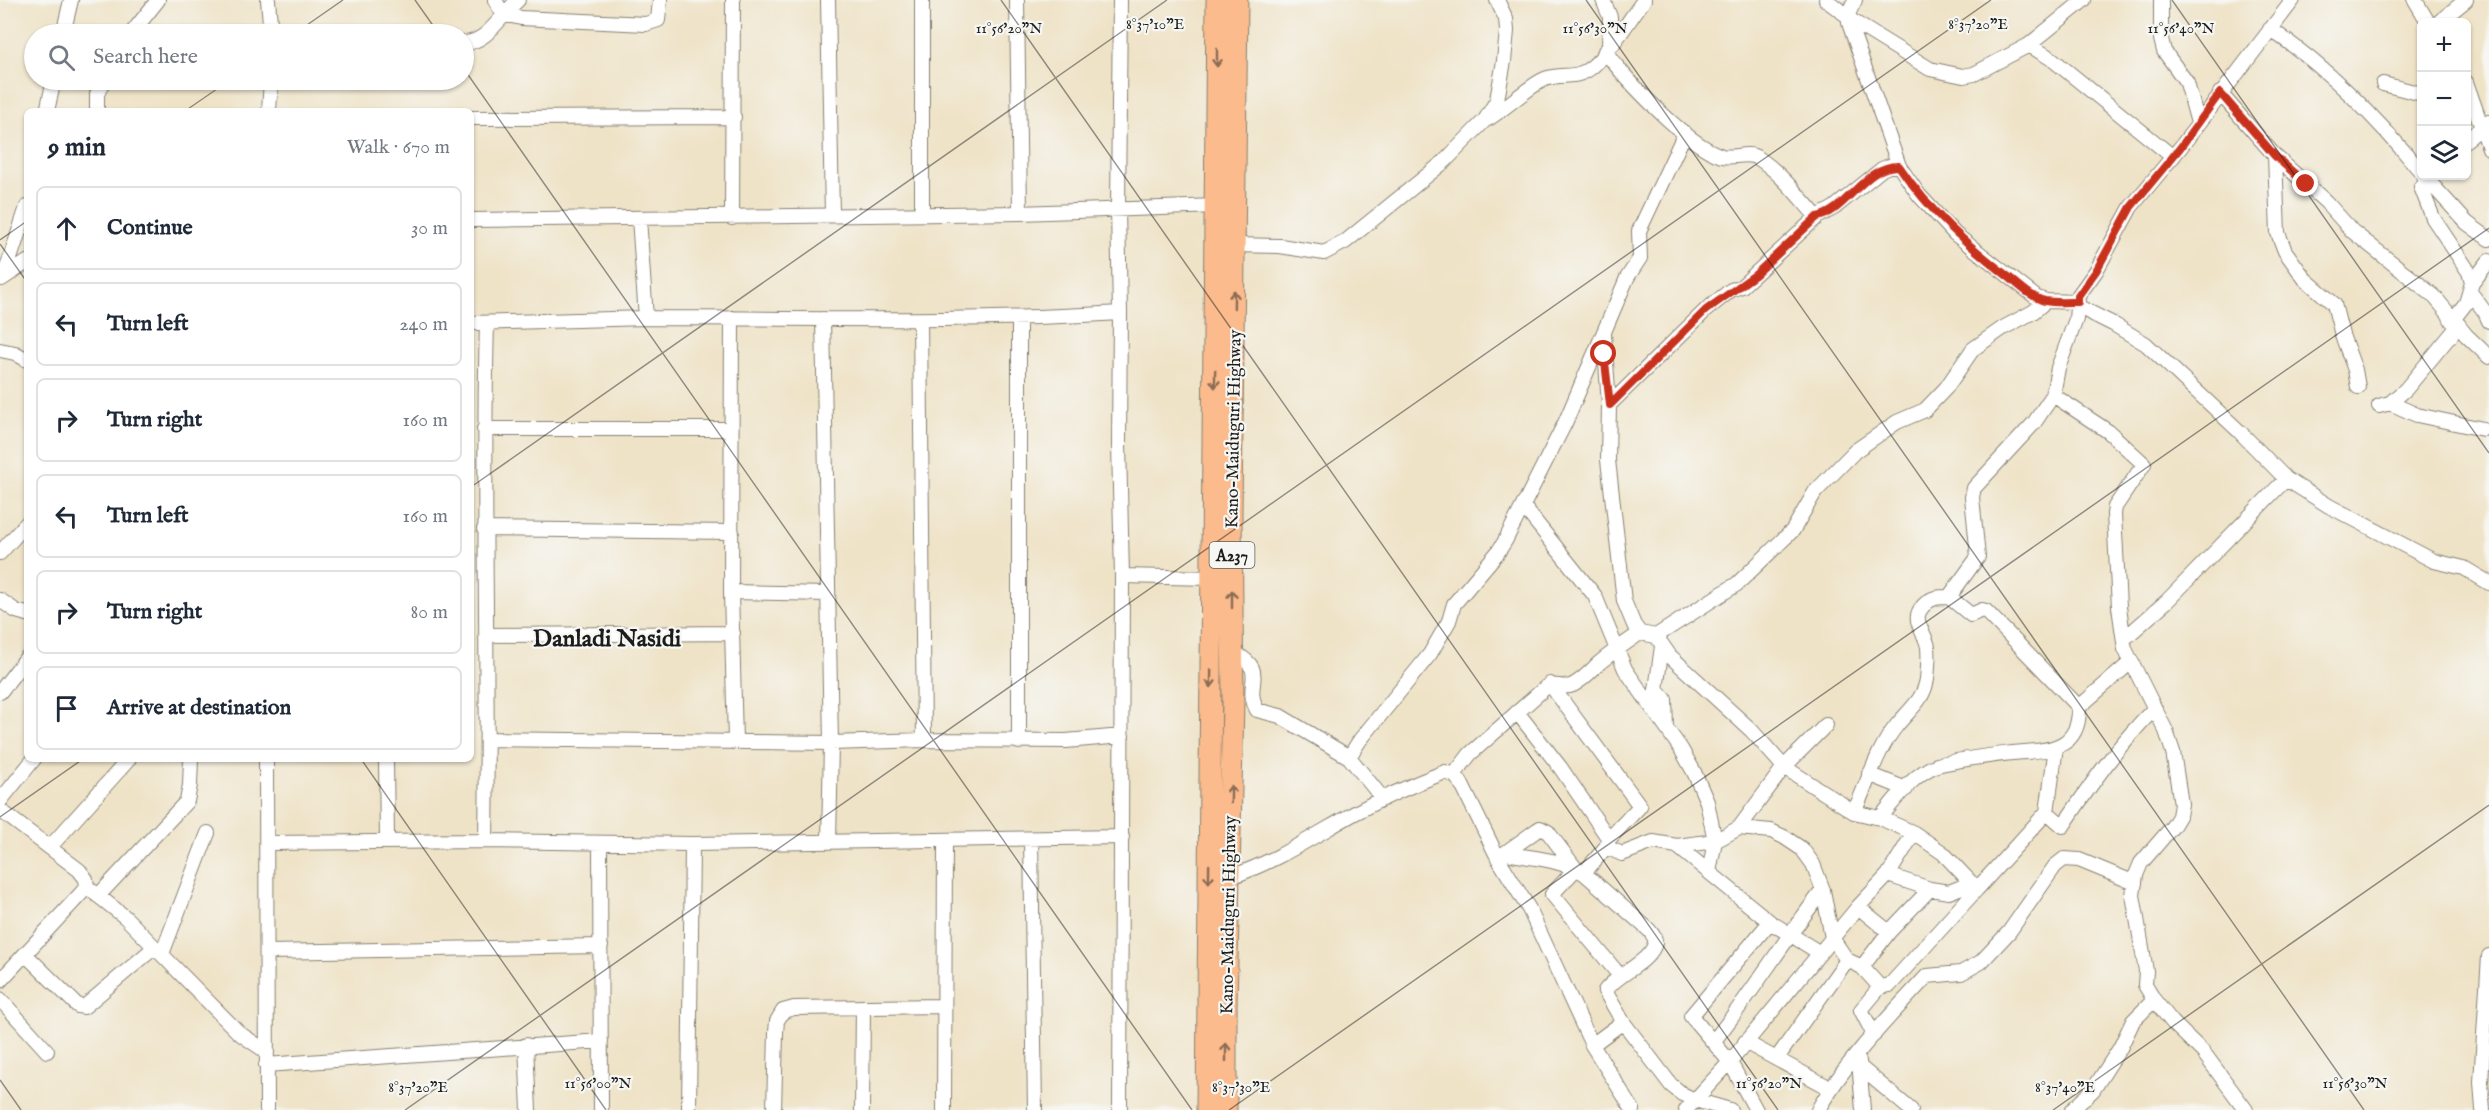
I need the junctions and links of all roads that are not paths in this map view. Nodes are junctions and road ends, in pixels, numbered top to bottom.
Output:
1 (71, 0) edge
2 (158, 0) edge
3 (268, 0) edge
4 (495, 0) edge
5 (518, 0) edge
6 (660, 0) edge
7 (734, 0) edge
8 (828, 0) edge
9 (922, 0) edge
10 (1017, 0) edge
11 (1120, 0) edge
12 (1217, 0) edge
13 (1237, 0) edge
14 (1497, 0) edge
15 (1603, 0) edge
16 (1644, 0) edge
17 (1826, 0) edge
18 (2084, 0) edge
19 (2161, 0) edge
20 (2293, 0) edge
21 (2415, 0) edge
22 (2466, 0) edge
23 (1855, 1) edge
24 (503, 14) junction
25 (1849, 18) junction
26 (2426, 18) edge
27 (2444, 18) edge
28 (65, 24) edge
29 (139, 24) edge
30 (270, 24) edge
31 (2270, 29) junction
32 (474, 43) edge
33 (2029, 45) junction
34 (1607, 49) junction
35 (2384, 84) dead end
36 (51, 90) edge
37 (100, 90) edge
38 (270, 90) edge
39 (2220, 93) junction
40 (2417, 93) edge
41 (2471, 105) edge
42 (47, 108) edge
43 (97, 108) edge
44 (269, 108) edge
45 (2489, 112) edge
46 (734, 117) junction
47 (474, 118) edge
48 (1485, 120) junction
49 (2198, 123) junction
50 (2485, 125) edge
51 (1685, 132) junction
52 (2471, 136) edge
53 (2489, 148) edge
54 (2275, 156) junction
55 (2173, 157) junction
56 (1899, 166) junction
57 (2417, 171) edge
58 (2423, 180) edge
59 (2424, 180) edge
60 (1217, 206) junction
61 (1118, 208) junction
62 (1020, 213) junction
63 (922, 214) junction
64 (832, 215) junction
65 (24, 216) edge
66 (1817, 217) junction
67 (639, 218) junction
68 (732, 218) junction
69 (474, 220) edge
70 (2489, 239) edge
71 (1234, 245) junction
72 (2489, 261) edge
73 (24, 264) edge
74 (2, 278) edge
75 (2471, 288) junction
76 (2046, 301) junction
77 (2077, 304) junction
78 (1120, 313) junction
79 (646, 318) junction
80 (732, 318) junction
81 (823, 318) junction
82 (1019, 319) junction
83 (2453, 319) junction
84 (920, 320) junction
85 (2489, 321) edge
86 (487, 322) junction
87 (474, 323) edge
88 (1604, 333) junction
89 (0, 350) edge
90 (21, 357) edge
91 (2489, 357) edge
92 (2358, 387) dead end
93 (2053, 395) junction
94 (1610, 405) junction
95 (484, 429) junction
96 (731, 429) junction
97 (2483, 429) dead end
98 (2286, 479) junction
99 (1522, 506) junction
100 (24, 526) edge
101 (484, 529) junction
102 (732, 532) junction
103 (0, 553) edge
104 (1122, 576) junction
105 (1212, 578) junction
106 (2489, 583) edge
107 (731, 592) junction
108 (828, 594) junction
109 (1949, 597) junction
110 (0, 600) edge
111 (24, 613) edge
112 (733, 633) junction
113 (1640, 633) junction
114 (488, 635) junction
115 (2124, 639) junction
116 (1659, 641) junction
117 (1618, 650) junction
118 (1233, 652) junction
119 (24, 661) edge
120 (2131, 662) junction
121 (1550, 684) junction
122 (0, 692) edge
123 (2079, 707) junction
124 (2154, 709) junction
125 (1517, 712) junction
126 (1826, 725) dead end
127 (1666, 727) junction
128 (1122, 736) junction
129 (488, 739) junction
130 (924, 740) junction
131 (735, 741) junction
132 (831, 742) junction
133 (1019, 742) junction
134 (2056, 747) junction
135 (1349, 757) junction
136 (32, 762) edge
137 (126, 762) edge
138 (191, 762) edge
139 (266, 762) edge
140 (386, 762) edge
141 (1784, 767) junction
142 (1869, 774) junction
143 (1454, 775) junction
144 (1906, 789) junction
145 (1383, 800) junction
146 (0, 801) edge
147 (0, 810) edge
148 (1854, 812) junction
149 (2047, 812) junction
150 (1880, 818) junction
151 (1739, 828) junction
152 (208, 833) dead end
153 (1914, 833) junction
154 (1122, 837) junction
155 (1031, 839) junction
156 (387, 841) junction
157 (486, 841) junction
158 (945, 841) junction
159 (829, 842) junction
160 (1714, 842) junction
161 (268, 843) junction
162 (600, 843) junction
163 (1608, 843) junction
164 (692, 844) junction
165 (1677, 846) junction
166 (50, 848) junction
167 (1502, 855) junction
168 (1580, 871) junction
169 (1709, 872) junction
170 (1888, 876) junction
171 (1230, 877) junction
172 (2135, 883) junction
173 (1975, 886) junction
174 (87, 887) junction
175 (1930, 889) junction
176 (1823, 890) junction
177 (1552, 894) junction
178 (99, 896) junction
179 (1858, 907) junction
180 (1529, 909) junction
181 (1770, 922) junction
182 (1889, 932) junction
183 (1788, 936) junction
184 (1832, 938) junction
185 (601, 946) junction
186 (158, 950) junction
187 (268, 952) junction
188 (1820, 952) junction
189 (25, 954) junction
190 (2489, 956) edge
191 (1847, 960) junction
192 (1862, 967) junction
193 (1620, 976) junction
194 (0, 981) edge
195 (1880, 987) junction
196 (0, 999) edge
197 (2154, 1000) junction
198 (943, 1006) junction
199 (863, 1007) junction
200 (1733, 1017) junction
201 (1623, 1022) junction
202 (1874, 1035) junction
203 (1747, 1040) junction
204 (601, 1041) junction
205 (1713, 1042) junction
206 (1592, 1045) junction
207 (526, 1046) junction
208 (47, 1051) dead end
209 (1777, 1058) junction
210 (266, 1059) junction
211 (1859, 1061) junction
212 (1730, 1062) junction
213 (1830, 1088) junction
214 (1690, 1105) edge
215 (267, 1110) edge
216 (529, 1110) edge
217 (601, 1110) edge
218 (689, 1110) edge
219 (774, 1110) edge
220 (862, 1110) edge
221 (944, 1110) edge
222 (1035, 1110) edge
223 (1120, 1110) edge
224 (1207, 1110) edge
225 (1226, 1110) edge
226 (1633, 1110) edge
227 (1730, 1110) edge
228 (1756, 1110) edge
229 (1818, 1110) edge
230 (1863, 1110) edge
231 (1911, 1110) edge
232 (2073, 1110) edge
233 (2246, 1110) edge
234 (2483, 1110) edge

1 - 28 street
2 - 29 street
3 - 30 street
4 - 24 street
5 - 24 street
6 - 24 street
7 - 46 street
8 - 64 street
9 - 63 street
10 - 62 street
11 - 61 street
12 -> 60 highway, Kano-Maiduguri Highway / A237
13 - 71 highway, Kano-Maiduguri Highway / A237
14 - 48 street
15 - 34 street
16 - 34 street
17 - 25 street
18 - 33 street
19 - 49 street
20 - 31 street
21 - 26 street
22 - 27 street
23 - 25 street
24 - 32 street
25 - 33 street
25 - 56 street
31 - 39 street
31 - 57 street
33 - 55 street
34 - 48 street
34 - 51 street
35 - 40 street
36 - 42 street
37 - 43 street
38 - 44 street
39 - 49 street
39 - 54 street
41 - 45 street
41 - 50 street
46 - 47 street
46 - 68 street
48 - 71 street
49 - 55 street
50 - 52 street
50 - 53 street
51 - 66 street
51 - 88 street
54 - 83 street
54 - 92 street
55 - 77 street
56 - 66 street
56 - 76 street
58 - 75 street
59 - 70 street
60 - 61 street
60 -> 105 highway, Kano-Maiduguri Highway / A237
61 - 62 street
61 - 78 street
62 - 63 street
63 - 64 street
64 - 68 street
65 - 74 street
66 - 94 street
67 - 68 street
67 - 69 street
67 - 79 street
118 -> 71 highway, Kano-Maiduguri Highway / A237
72 - 75 street
73 - 74 street
75 - 83 street
75 - 85 street
76 - 77 street
76 - 116 street
77 - 93 street
77 - 98 street
78 - 82 street
78 - 104 street
79 - 80 street
79 - 86 street
80 - 81 street
80 - 96 street
81 - 84 street
81 - 108 street
82 - 84 street
82 - 133 street
83 - 91 street
83 - 97 street
84 - 130 street
86 - 87 street
86 - 95 street
88 - 94 street
88 - 99 street
89 - 90 street
93 - 109 street
93 - 115 street
94 - 113 street
95 - 96 street
95 - 101 street
96 - 102 street
98 - 106 street
98 - 115 street
99 - 117 street
99 - 135 street
100 - 103 street
101 - 102 street
101 - 114 street
102 - 107 street
104 - 105 street
104 - 128 street
105 -> 224 highway, Kano-Maiduguri Highway / A237
107 - 108 street
107 - 112 street
108 - 132 street
109 - 123 street
109 - 142 street
110 - 111 street
112 - 114 street
112 - 131 street
113 - 116 street
113 - 117 street
114 - 129 street
115 - 120 street
116 - 127 street
116 - 141 street
117 - 121 street
117 - 127 street
118 - 135 street
171 -> 118 highway, Kano-Maiduguri Highway / A237
119 - 122 street
120 - 123 street
120 - 124 street
121 - 125 street
121 - 163 street
123 - 134 street
124 - 149 street
124 - 172 street
125 - 143 street
125 - 163 street
126 - 141 street
127 - 160 street
128 - 133 street
128 - 154 street
129 - 131 street
129 - 157 street
130 - 132 street
130 - 133 street
131 - 132 street
132 - 159 street
134 - 144 street
134 - 149 street
135 - 145 street
136 - 146 street
137 - 166 street
138 - 178 street
139 - 161 street
140 - 156 street
141 - 148 street
141 - 151 street
142 - 144 street
142 - 148 street
143 - 145 street
143 - 167 street
144 - 150 street
145 - 171 street
147 - 166 street
148 - 150 street
149 - 173 street
150 - 153 street
151 - 160 street
151 - 176 street
152 - 186 street
153 - 170 street
153 - 173 street
154 - 155 street
154 - 223 street
155 - 158 street
155 - 222 street
156 - 157 street
156 - 161 street
157 - 162 street
158 - 159 street
158 - 198 street
159 - 164 street
160 - 165 street
160 - 169 street
161 - 187 street
162 - 164 street
162 - 185 street
163 - 165 street
163 - 168 street
164 - 218 street
165 - 169 street
166 - 174 street
167 - 168 street
167 - 168 street
167 - 180 street
168 - 177 street
168 - 193 street
169 - 181 street
170 - 175 street
170 - 179 street
225 -> 171 highway, Kano-Maiduguri Highway / A237
172 - 197 street
172 - 202 street
173 - 175 street
173 - 195 street
174 - 178 street
174 - 189 street
175 - 182 street
176 - 183 street
176 - 184 street
177 - 180 street
177 - 193 street
178 - 186 street
179 - 182 street
179 - 184 street
180 - 206 street
181 - 183 street
181 - 205 street
182 - 192 street
183 - 188 street
183 - 200 street
184 - 188 street
184 - 191 street
185 - 187 street
185 - 204 street
186 - 189 street
186 - 210 street
187 - 210 street
188 - 203 street
189 - 194 street
190 - 234 street
191 - 192 street
191 - 209 street
192 - 195 street
193 - 201 street
195 - 202 street
196 - 208 street
197 - 232 street
197 - 233 street
198 - 199 street
198 - 221 street
199 - 219 street
199 - 220 street
200 - 203 street
200 - 205 street
201 - 206 street
201 - 214 street
202 - 211 street
203 - 209 street
203 - 212 street
204 - 207 street
204 - 217 street
205 - 212 street
206 - 226 street
207 - 210 street
207 - 216 street
209 - 213 street
210 - 215 street
211 - 213 street
211 - 230 street
211 - 231 street
212 - 214 street
212 - 228 street
213 - 229 street
214 - 227 street

